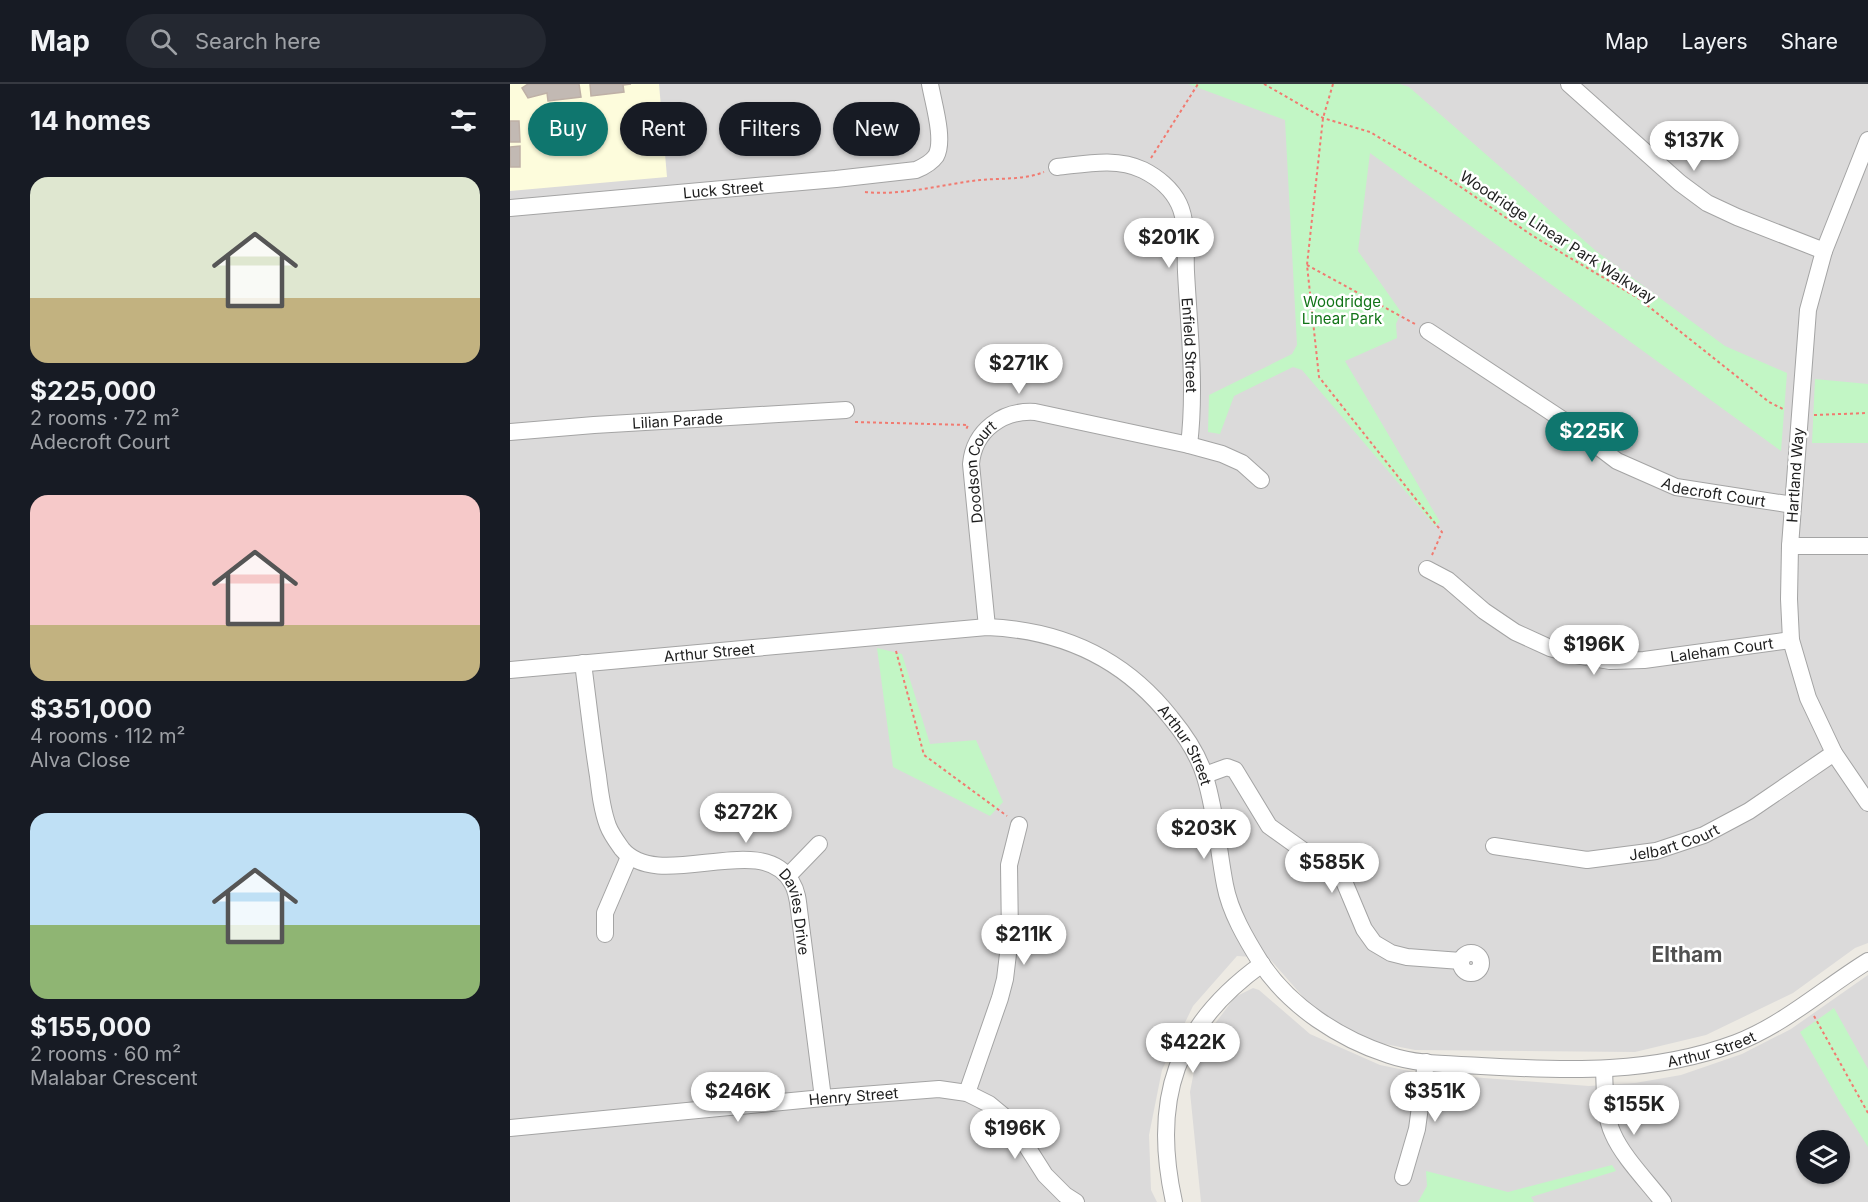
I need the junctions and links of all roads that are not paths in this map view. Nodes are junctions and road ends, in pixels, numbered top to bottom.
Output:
1 (930, 84) edge
2 (1569, 84) edge
3 (1868, 140) edge
4 (1058, 167) dead end
5 (510, 208) edge
6 (1824, 251) junction
7 (1428, 331) road end
8 (850, 416) road end
9 (510, 432) edge
10 (1189, 445) junction
11 (1261, 480) dead end
12 (1793, 505) junction
13 (1790, 546) junction
14 (1868, 546) edge
15 (1426, 569) road end
16 (987, 627) junction
17 (1791, 640) junction
18 (583, 663) junction
19 (510, 670) edge
20 (1834, 753) junction
21 (1205, 776) junction
22 (1868, 803) edge
23 (1018, 825) road end
24 (819, 844) dead end
25 (1494, 846) dead end
26 (629, 857) junction
27 (788, 876) junction
28 (605, 934) dead end
29 (1461, 961) dead end
30 (1868, 961) edge
31 (1262, 964) junction
32 (1426, 1062) junction
33 (1604, 1069) junction
34 (968, 1093) junction
35 (823, 1098) junction
36 (510, 1128) edge
37 (1403, 1177) dead end
38 (1076, 1202) edge
39 (1174, 1202) edge
40 (1663, 1202) edge

1 - 5 street, Luck Street
2 - 6 street
3 - 6 street, Hartland Way
4 - 10 street, Enfield Street
6 - 12 street, Hartland Way
7 - 12 street, Adecroft Court
8 - 9 street, Lilian Parade
10 - 11 street, Doodson Court
10 - 16 street, Doodson Court
12 - 13 street, Hartland Way
13 - 14 street
13 - 17 street, Hartland Way
15 - 17 street, Laleham Court
16 - 18 street, Arthur Street
16 - 21 street, Arthur Street
17 - 20 street, Hartland Way
18 - 19 street, Arthur Street
18 - 26 street
20 - 22 street, Hartland Way
20 - 25 street, Jelbart Court
21 - 29 street
21 - 31 street, Arthur Street
23 - 34 street
24 - 27 street
26 - 27 street, Davies Drive
26 - 28 street
27 - 35 street, Davies Drive
30 - 33 street, Arthur Street
31 - 32 street, Arthur Street
31 - 39 street
32 - 33 street, Arthur Street
32 - 37 street
33 - 40 street
34 - 35 street, Henry Street
34 - 38 street, Henry Street
35 - 36 street, Henry Street

